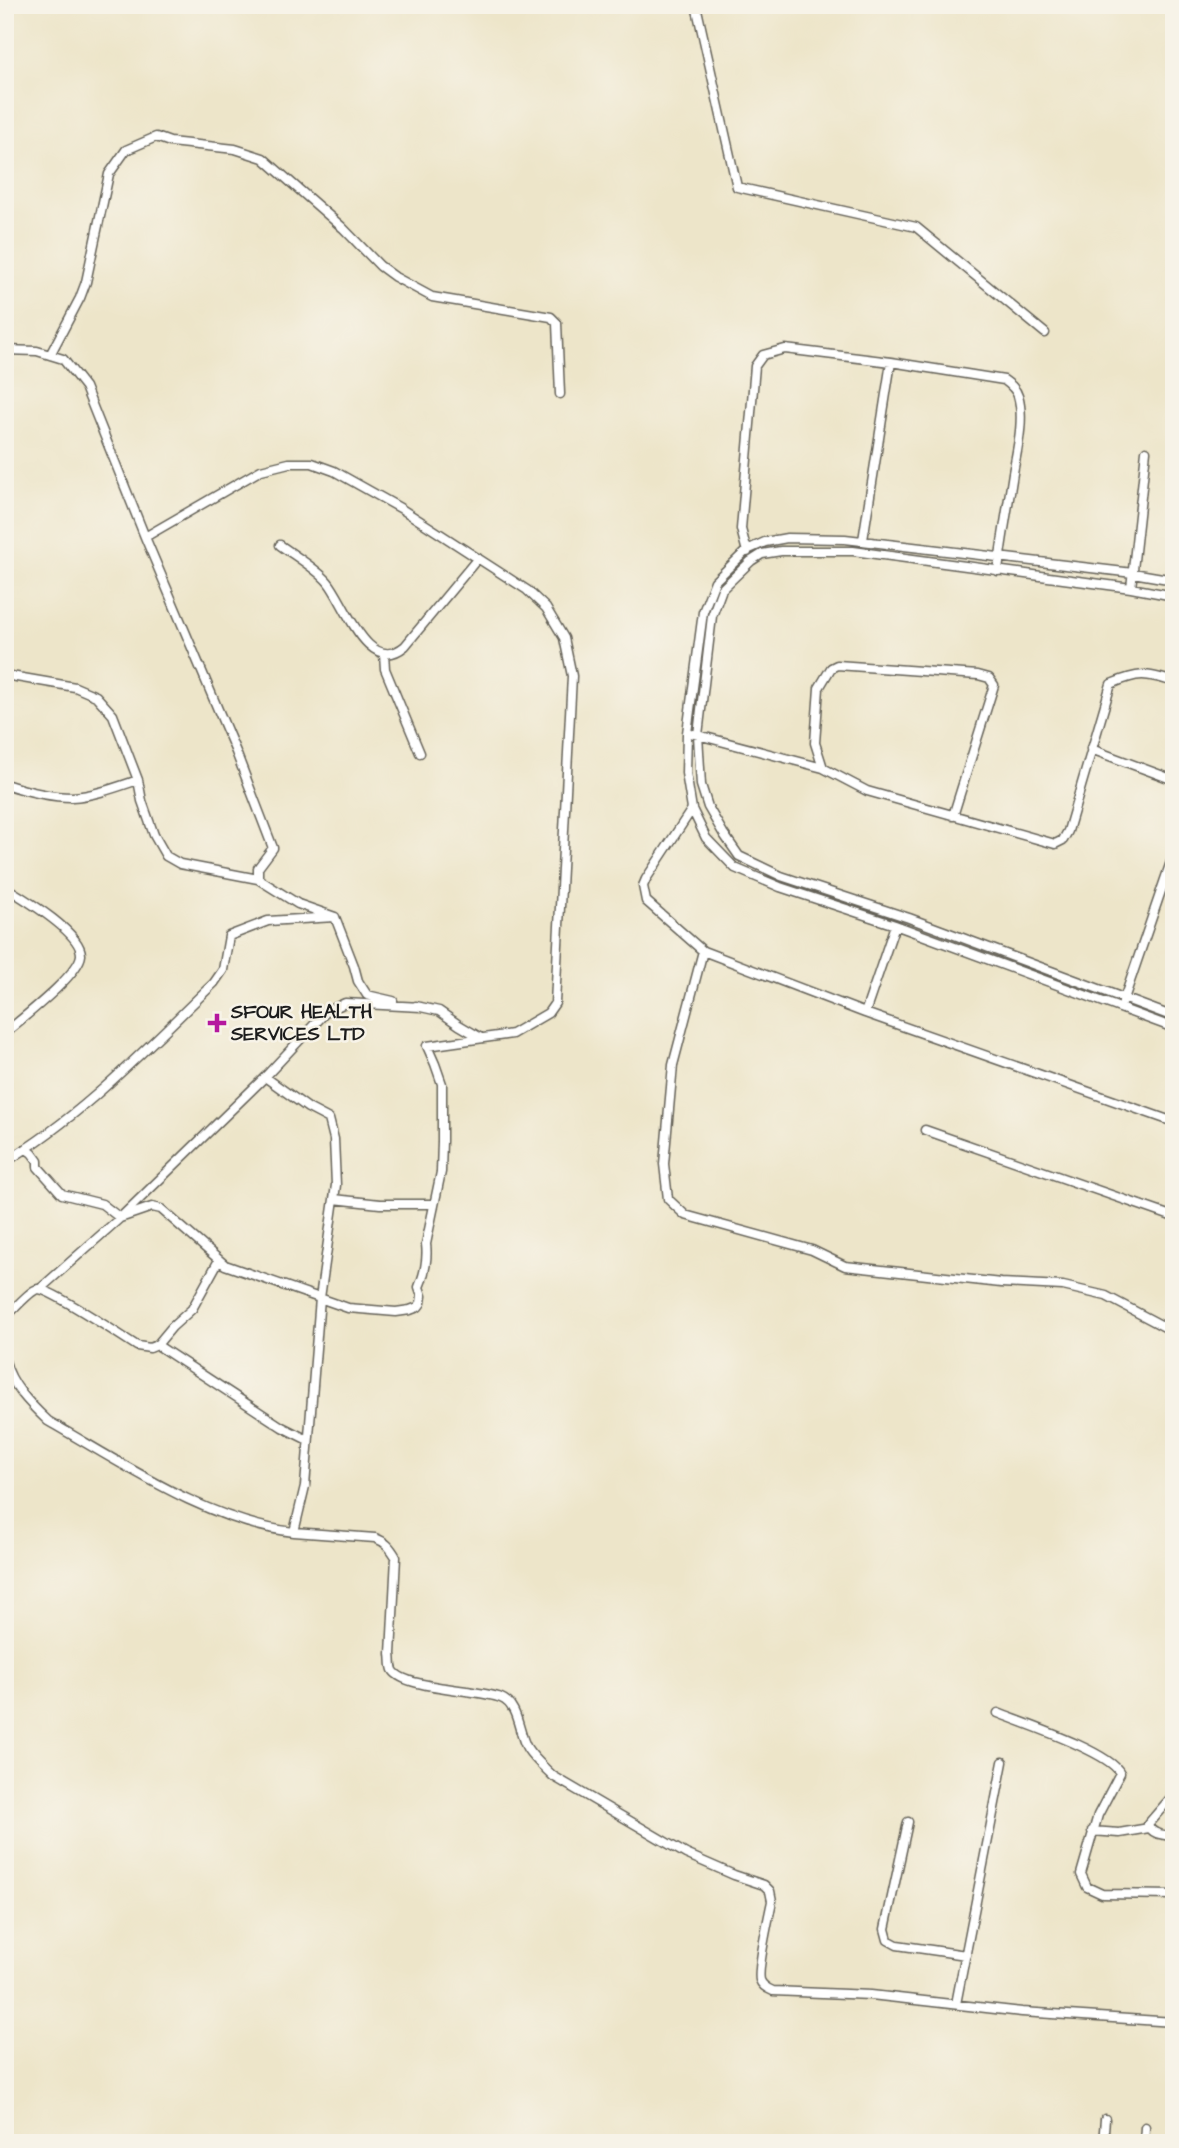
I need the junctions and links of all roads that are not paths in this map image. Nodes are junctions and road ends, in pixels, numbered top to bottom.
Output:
1 (696, 5) edge
2 (1045, 333) dead end
3 (5, 350) edge
4 (50, 355) junction
5 (891, 362) junction
6 (560, 394) dead end
7 (1146, 451) dead end
8 (145, 537) junction
9 (863, 540) junction
10 (280, 545) dead end
11 (747, 550) junction
12 (478, 558) junction
13 (999, 558) junction
14 (751, 561) junction
15 (998, 571) junction
16 (1133, 573) junction
17 (1174, 580) edge
18 (1131, 588) junction
19 (1174, 596) edge
20 (384, 653) junction
21 (5, 675) edge
22 (1174, 682) edge
23 (687, 733) junction
24 (698, 735) junction
25 (1091, 749) junction
26 (420, 753) dead end
27 (823, 768) junction
28 (138, 780) junction
29 (1174, 780) edge
30 (5, 784) edge
31 (692, 809) junction
32 (953, 816) junction
33 (1174, 853) edge
34 (258, 879) junction
35 (5, 887) edge
36 (335, 917) junction
37 (895, 925) junction
38 (703, 951) junction
39 (1122, 1004) junction
40 (421, 1007) junction
41 (865, 1013) junction
42 (1174, 1017) edge
43 (1174, 1028) edge
44 (5, 1032) edge
45 (427, 1046) junction
46 (265, 1077) junction
47 (1174, 1122) edge
48 (925, 1130) dead end
49 (26, 1149) junction
50 (5, 1162) edge
51 (334, 1199) junction
52 (433, 1204) junction
53 (1174, 1217) edge
54 (120, 1218) junction
55 (219, 1260) junction
56 (40, 1289) junction
57 (320, 1298) junction
58 (5, 1317) edge
59 (1174, 1332) edge
60 (157, 1345) junction
61 (5, 1360) edge
62 (308, 1440) junction
63 (294, 1532) junction
64 (998, 1713) dead end
65 (1003, 1762) dead end
66 (1174, 1794) edge
67 (908, 1822) dead end
68 (1149, 1828) junction
69 (1093, 1831) junction
70 (1174, 1836) edge
71 (1174, 1895) edge
72 (966, 1955) junction
73 (956, 2004) junction
74 (1174, 2022) edge
75 (1105, 2119) dead end
76 (1145, 2127) dead end
77 (1103, 2143) edge
78 (1144, 2143) edge

1 - 2 street
3 - 4 street
4 - 6 street
4 - 8 street
5 - 9 street
5 - 11 street
5 - 13 street
7 - 16 street
8 - 12 street
8 - 34 street
9 - 11 street
9 - 13 street
10 - 20 street
11 - 14 street
11 - 23 street
12 - 20 street
12 - 45 street
13 - 15 street
13 - 16 street
14 - 15 street
14 - 24 street
15 - 18 street
16 - 17 street
16 - 18 street
18 - 19 street
20 - 26 street
21 - 28 street
22 - 25 street
23 - 24 street
23 - 31 street
24 - 27 street
24 - 39 street
25 - 29 street
25 - 32 street
27 - 32 street
27 - 32 street
28 - 30 street
28 - 34 street
31 - 37 street
31 - 38 street
33 - 39 street
34 - 36 street
35 - 44 street
36 - 40 street
36 - 49 street
37 - 39 street
37 - 41 street
38 - 41 street
38 - 59 street
39 - 42 street
39 - 43 street
40 - 45 street
40 - 46 street
41 - 47 street
45 - 52 street
46 - 51 street
46 - 54 street
48 - 53 street
49 - 50 street
49 - 54 street
51 - 52 street
51 - 57 street
52 - 57 street
54 - 55 street
54 - 56 street
55 - 57 street
55 - 60 street
56 - 58 street
56 - 60 street
57 - 62 street
60 - 62 street
61 - 63 street
62 - 63 street
63 - 73 street
64 - 69 street
65 - 72 street
66 - 68 street
67 - 72 street
68 - 69 street
68 - 70 street
69 - 71 street
72 - 73 street
73 - 74 street
75 - 77 street
76 - 78 street

